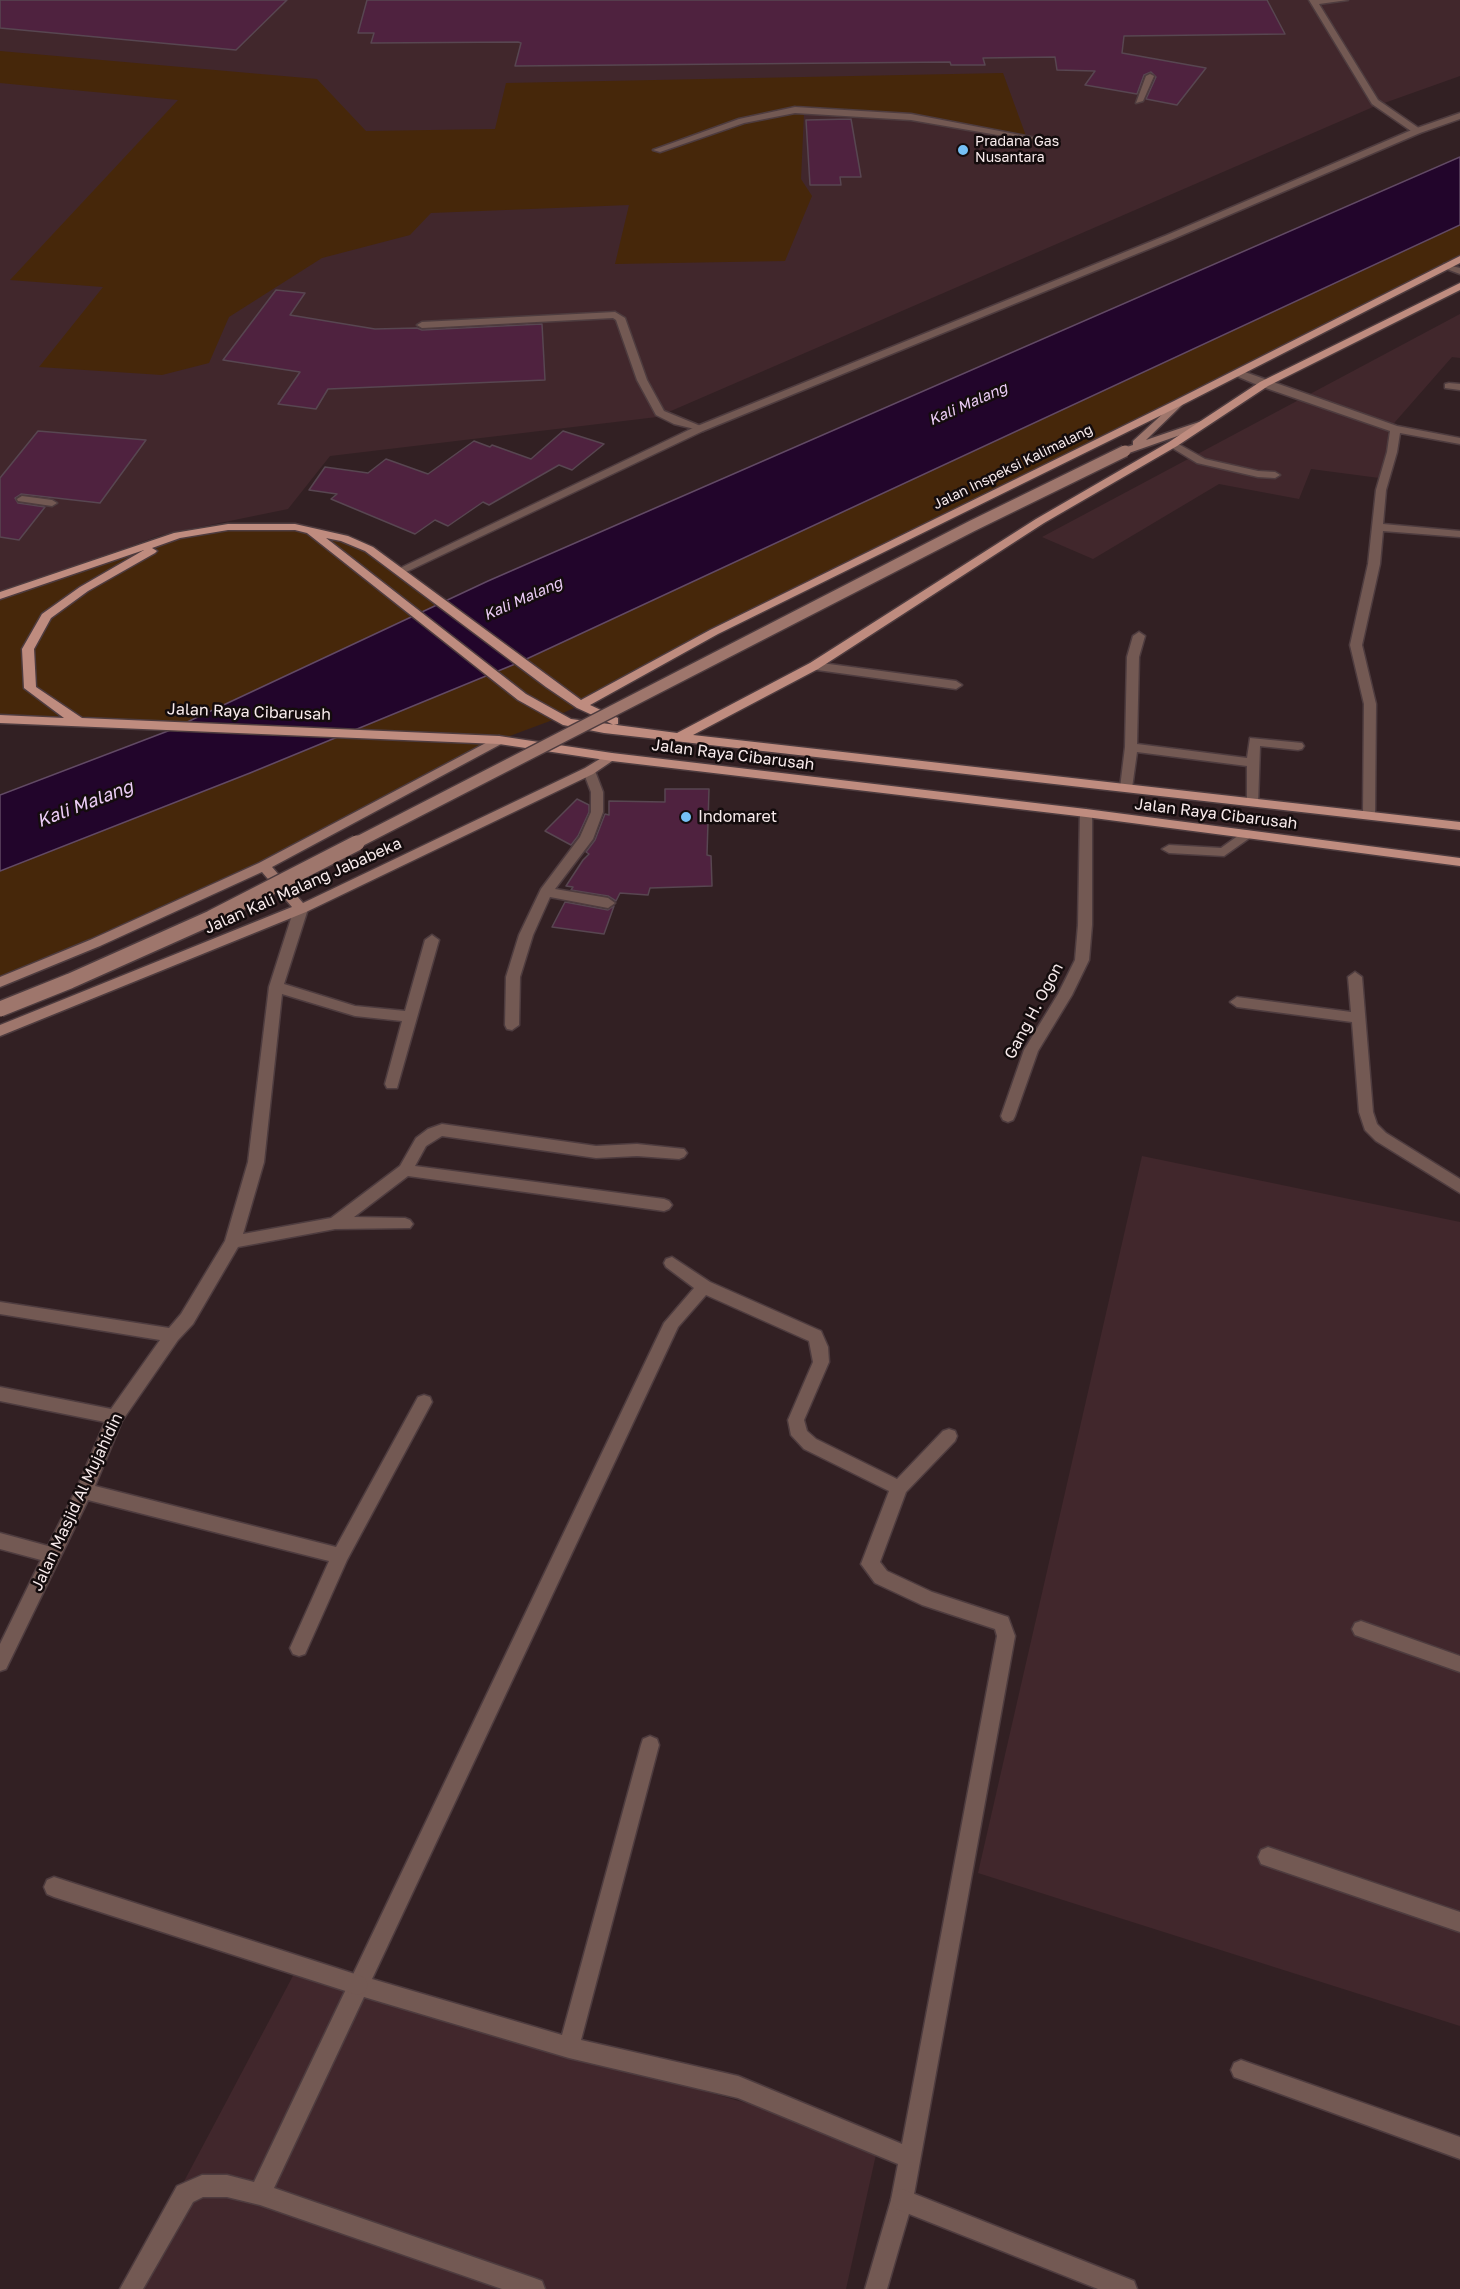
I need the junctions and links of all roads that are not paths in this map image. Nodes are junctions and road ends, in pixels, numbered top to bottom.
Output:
1 (1344, 0) edge
2 (1314, 1) edge
3 (1150, 76) dead end
4 (1139, 101) dead end
5 (1460, 116) edge
6 (1417, 131) junction
7 (1032, 138) dead end
8 (657, 150) dead end
9 (1460, 259) edge
10 (1447, 266) junction
11 (1460, 271) edge
12 (1460, 286) edge
13 (422, 326) dead end
14 (1238, 373) junction
15 (1264, 384) junction
16 (1178, 403) junction
17 (1202, 424) junction
18 (699, 429) junction
19 (1395, 429) junction
20 (1460, 441) edge
21 (1173, 444) junction
22 (1129, 449) junction
23 (1275, 475) dead end
24 (22, 499) dead end
25 (52, 503) dead end
26 (1377, 527) junction
27 (310, 531) junction
28 (1460, 534) edge
29 (179, 535) junction
30 (400, 571) junction
31 (0, 596) edge
32 (1139, 636) dead end
33 (814, 666) junction
34 (956, 685) dead end
35 (581, 705) junction
36 (0, 719) edge
37 (80, 723) junction
38 (648, 734) junction
39 (680, 737) junction
40 (499, 740) junction
41 (1298, 746) dead end
42 (1131, 747) junction
43 (612, 757) junction
44 (1253, 763) junction
45 (589, 771) junction
46 (1126, 788) junction
47 (1253, 801) junction
48 (1086, 813) junction
49 (1369, 814) junction
50 (1460, 826) edge
51 (1246, 834) junction
52 (1169, 849) dead end
53 (1460, 862) edge
54 (264, 866) junction
55 (546, 892) junction
56 (608, 903) dead end
57 (300, 909) junction
58 (432, 940) dead end
59 (1355, 977) dead end
60 (0, 982) edge
61 (276, 987) junction
62 (1237, 1002) dead end
63 (0, 1009) edge
64 (410, 1017) junction
65 (1358, 1018) junction
66 (512, 1026) dead end
67 (0, 1031) edge
68 (392, 1084) dead end
69 (1008, 1116) dead end
70 (679, 1153) dead end
71 (405, 1170) junction
72 (1460, 1187) edge
73 (664, 1205) dead end
74 (335, 1223) junction
75 (405, 1224) dead end
76 (233, 1242) junction
77 (672, 1263) dead end
78 (704, 1287) junction
79 (0, 1308) edge
80 (172, 1335) junction
81 (0, 1394) edge
82 (424, 1402) dead end
83 (115, 1417) junction
84 (949, 1436) dead end
85 (899, 1488) junction
86 (84, 1491) junction
87 (0, 1541) edge
88 (53, 1555) junction
89 (340, 1556) junction
90 (1361, 1629) dead end
91 (299, 1648) dead end
92 (0, 1663) edge
93 (1460, 1664) edge
94 (650, 1745) dead end
95 (1268, 1857) dead end
96 (54, 1887) dead end
97 (1460, 1922) edge
98 (358, 1985) junction
99 (569, 2048) junction
100 (1241, 2070) dead end
101 (1460, 2148) edge
102 (910, 2158) junction
103 (260, 2194) junction
104 (902, 2200) junction
105 (131, 2289) edge
106 (534, 2289) edge
107 (876, 2289) edge
108 (1126, 2289) edge

1 - 2 street
2 - 6 street
3 - 4 street
5 - 6 street
6 - 18 street
7 - 8 street
9 - 10 main road, Jalan Inspeksi Kalimalang
10 - 11 street
10 - 14 main road, Jalan Inspeksi Kalimalang
12 - 15 main road
13 - 18 street
14 - 15 street
14 - 16 main road, Jalan Inspeksi Kalimalang
15 - 17 main road
15 - 19 street
16 - 22 main road
16 - 35 main road, Jalan Inspeksi Kalimalang
17 - 21 main road
17 - 22 main road
18 - 30 street
19 - 20 street
19 - 26 street
21 - 23 street
21 - 33 main road
22 - 63 main road, bridge
24 - 25 street
26 - 28 street
26 - 49 street
27 - 29 main road, Jalan Raya Cibarusah
27 - 30 main road, Jalan Raya Cibarusah
27 - 38 main road, Jalan Raya Cibarusah
29 - 31 main road, Jalan Raya Cibarusah
29 - 37 main road
30 - 35 main road, Jalan Raya Cibarusah
32 - 42 street
33 - 34 street
33 - 39 main road
35 - 38 main road, Jalan Raya Cibarusah
36 - 37 main road, Jalan Raya Cibarusah
37 - 40 main road, Jalan Raya Cibarusah
38 - 39 main road, Jalan Raya Cibarusah
39 - 46 main road, Jalan Raya Cibarusah
40 - 43 main road, Jalan Raya Cibarusah
40 - 54 main road, Jalan Kali Malang Jababeka
41 - 44 street
42 - 44 street
42 - 46 street
43 - 45 main road, Jalan Kali Malang Jababeka
43 - 48 main road, Jalan Raya Cibarusah
44 - 47 street
45 - 55 street
45 - 57 main road, Jalan Kali Malang Jababeka
46 - 47 main road, Jalan Raya Cibarusah
47 - 49 main road, Jalan Raya Cibarusah
48 - 51 main road, Jalan Raya Cibarusah
48 - 69 street, Gang H. Ogon
49 - 50 main road, Jalan Raya Cibarusah
51 - 52 street
51 - 53 main road, Jalan Raya Cibarusah
54 - 57 main road
54 - 60 main road, Jalan Kali Malang Jababeka
55 - 56 street
55 - 66 street
57 - 61 street, Jalan Masjid Al Mujahidin
57 - 67 main road, Jalan Kali Malang Jababeka
58 - 64 street
59 - 65 street
61 - 64 street
61 - 76 street, Jalan Masjid Al Mujahidin
62 - 65 street
64 - 68 street
65 - 72 street
70 - 71 street
71 - 73 street
71 - 74 street
74 - 75 street
74 - 76 street
76 - 80 street, Jalan Masjid Al Mujahidin
77 - 78 street
78 - 85 street
78 - 98 street
79 - 80 street
80 - 83 street, Jalan Masjid Al Mujahidin
81 - 83 street
82 - 89 street
83 - 86 street, Jalan Masjid Al Mujahidin
84 - 85 street
85 - 102 street
86 - 88 street, Jalan Masjid Al Mujahidin
86 - 89 street
87 - 88 street
88 - 92 street, Jalan Masjid Al Mujahidin
89 - 91 street
90 - 93 street
94 - 99 street
95 - 97 street
96 - 98 street
98 - 99 street
98 - 103 street
99 - 102 street
100 - 101 street
102 - 104 street
103 - 105 street
103 - 106 street
104 - 107 street
104 - 108 street

